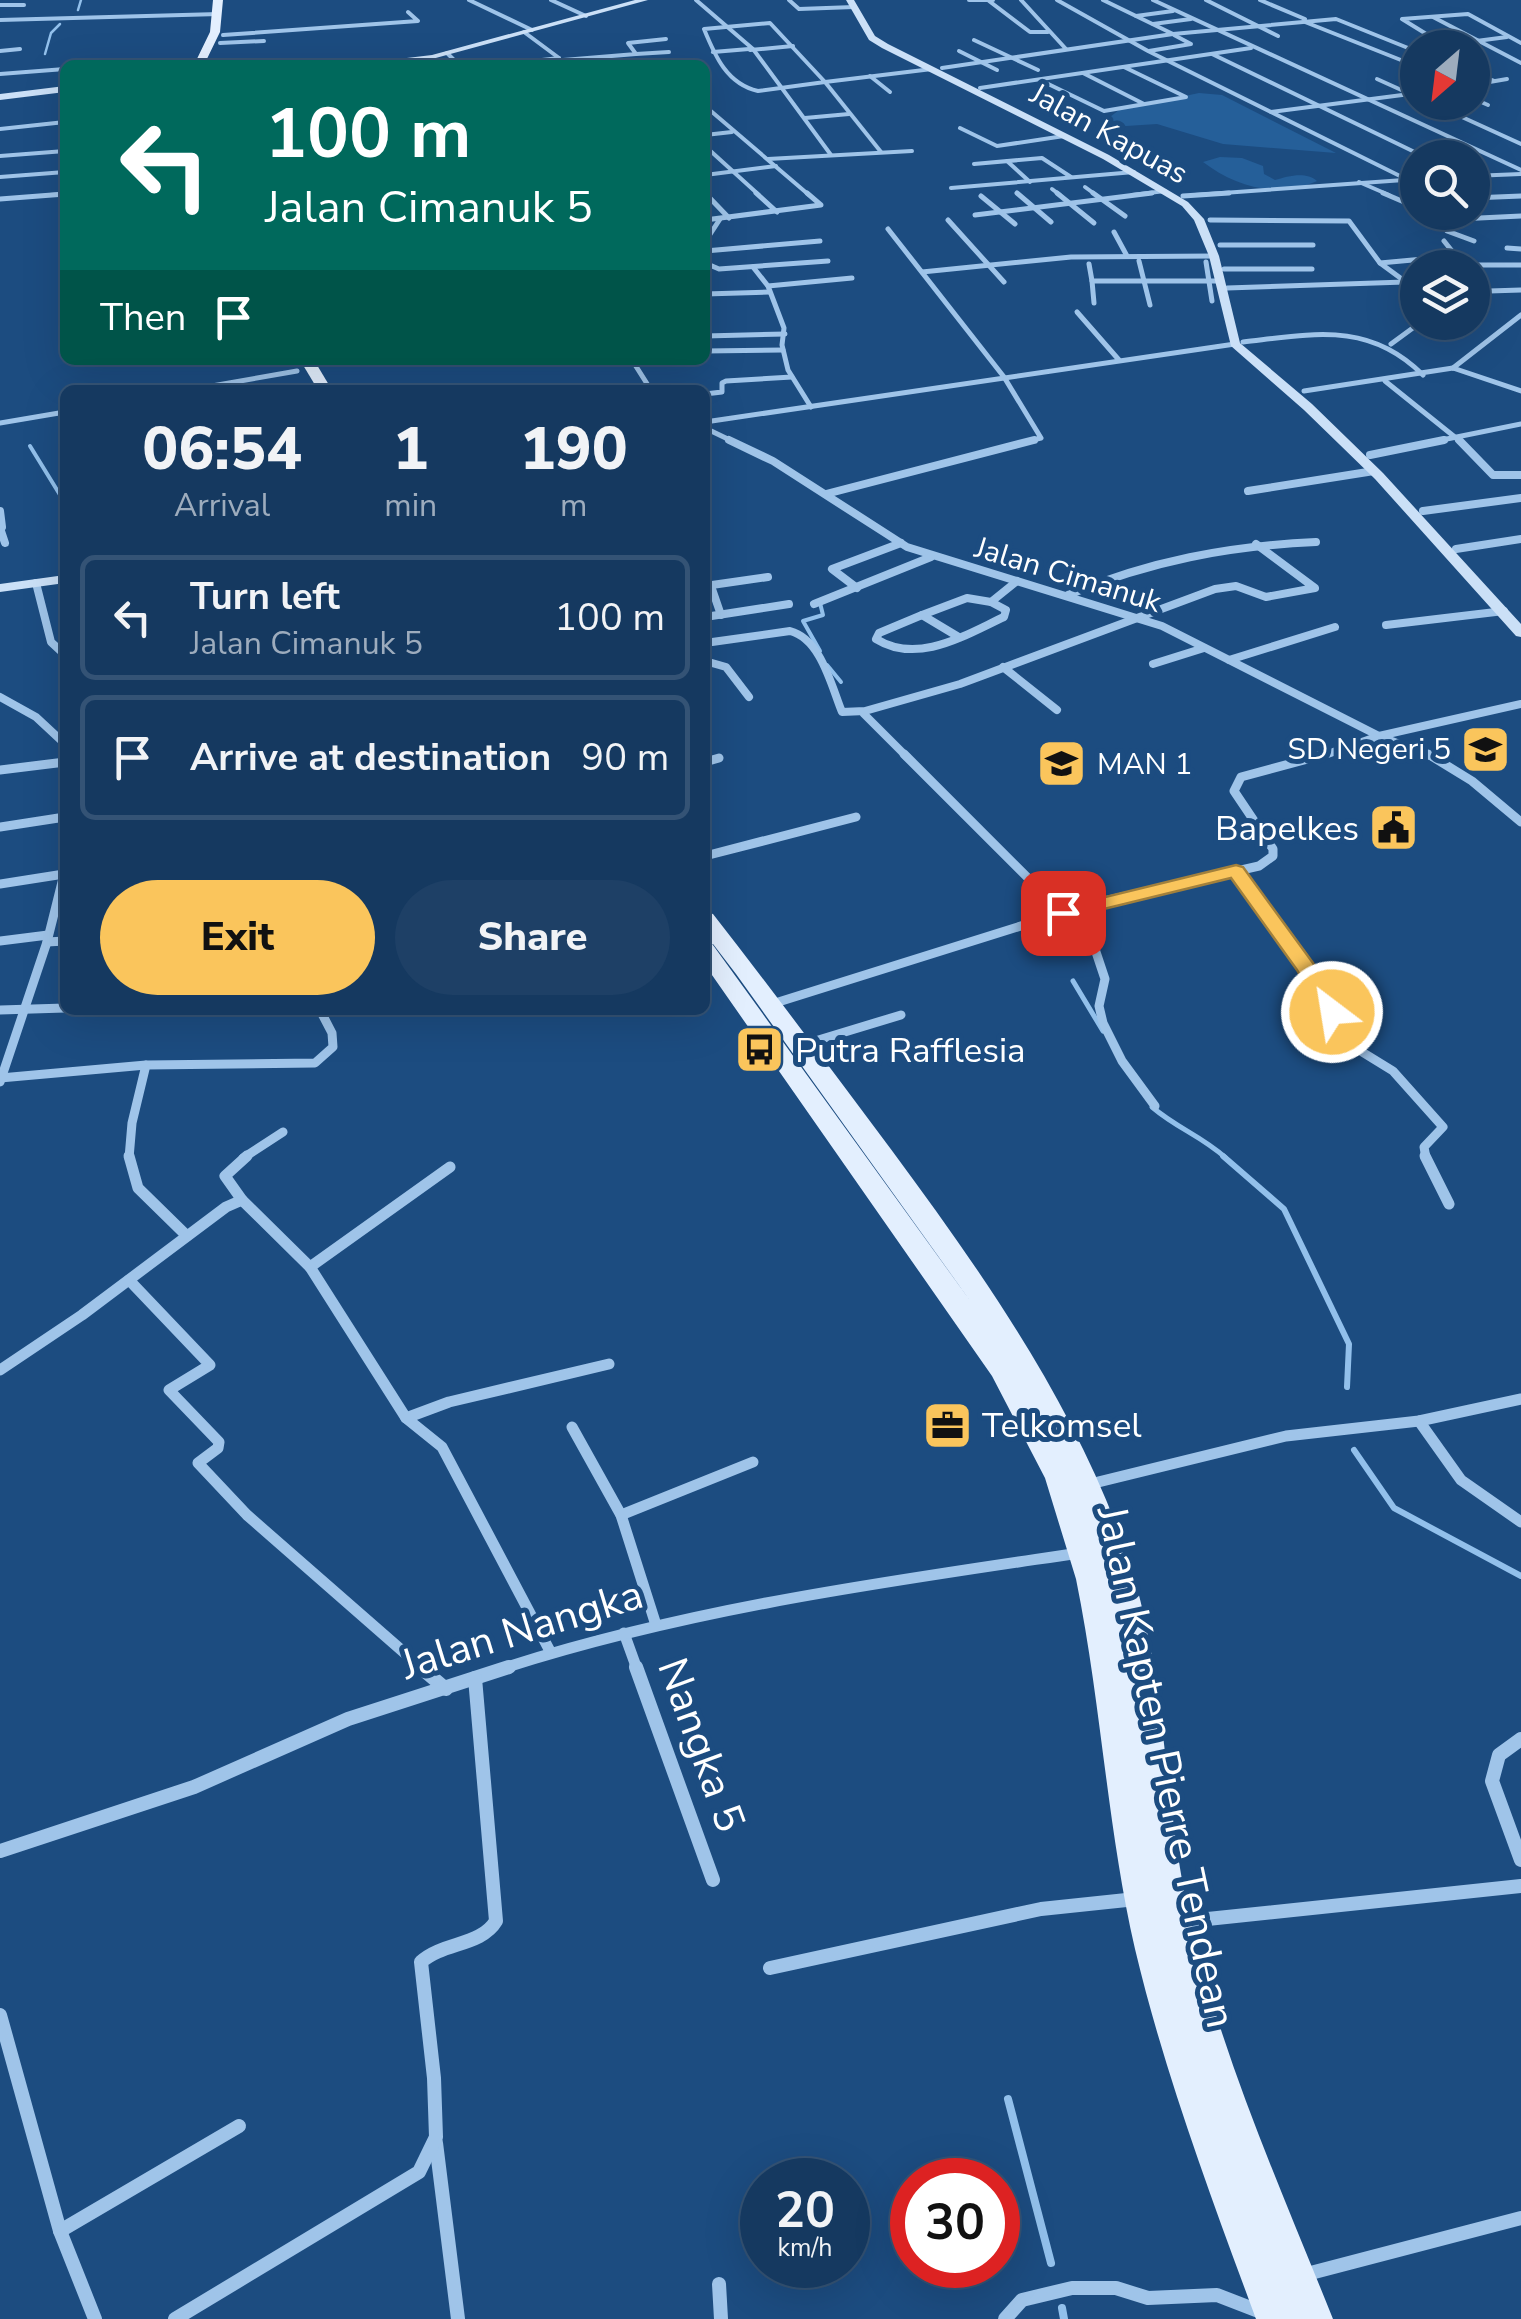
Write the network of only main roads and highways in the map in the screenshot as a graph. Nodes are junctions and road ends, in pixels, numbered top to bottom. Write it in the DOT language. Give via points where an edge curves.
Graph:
graph roads {
  1 [pos="218,0"];
  2 [pos="230,0"];
  3 [pos="205,60"];
  4 [pos="207,60"];
  5 [pos="299,365"];
  6 [pos="321,385"];
  7 [pos="710,926"];
  8 [pos="710,954"];
  9 [pos="762,1007"];
  10 [pos="868,1159"];
  11 [pos="1276,2318"];
  12 [pos="1313,2319"];
  1 -- 3 [label="main road"];
  2 -- 4 [label="main road" via="222,39"];
  5 -- 6 [label="main road"];
  7 -- 9 [label="main road"];
  8 -- 9 [label="main road"];
  9 -- 10 [label="main road, Jalan Kapten Pierre Tendean"];
  9 -- 10 [label="main road, Jalan Kapten Pierre Tendean" via="802,1045"];
  10 -- 11 [label="main road, Jalan Kapten Pierre Tendean" via="1059,1475 1103,1630 1142,1898 1178,2040"];
  10 -- 12 [label="main road, Jalan Kapten Pierre Tendean" via="956,1255 1012,1345 1064,1435 1111,1550 1173,1923 1213,2058"];
}
